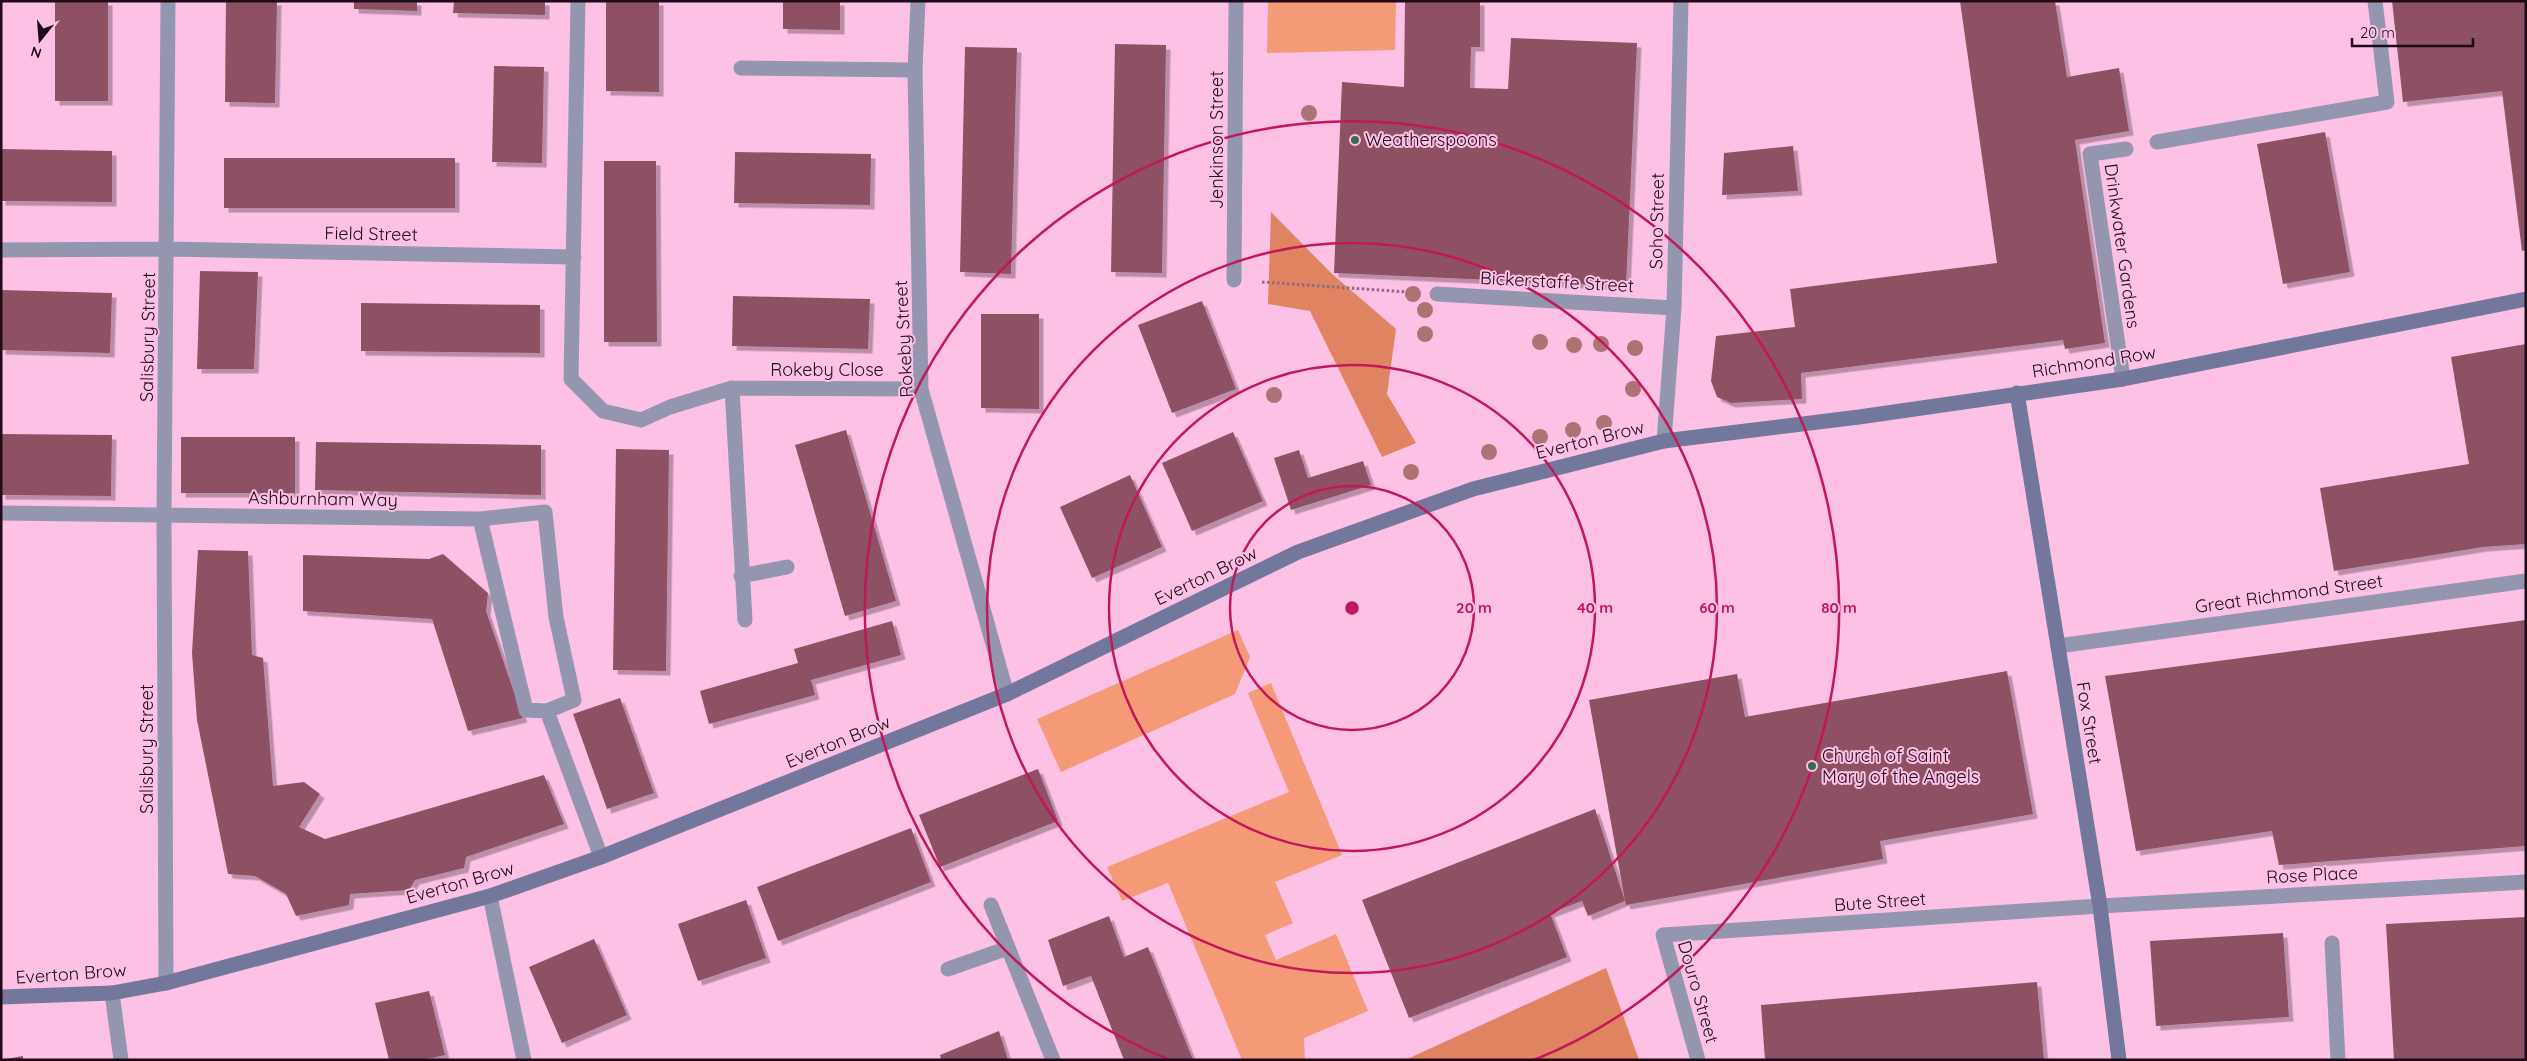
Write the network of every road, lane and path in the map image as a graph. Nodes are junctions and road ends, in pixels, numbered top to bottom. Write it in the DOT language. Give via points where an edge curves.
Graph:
graph roads {
  1 [pos="168,1"];
  2 [pos="578,1"];
  3 [pos="918,1"];
  4 [pos="1236,1"];
  5 [pos="1680,1"];
  6 [pos="2376,1"];
  7 [pos="740,68"];
  8 [pos="915,70"];
  9 [pos="2156,142"];
  10 [pos="2126,149"];
  11 [pos="168,249"];
  12 [pos="1,250"];
  13 [pos="574,257"];
  14 [pos="1234,280"];
  15 [pos="1437,294"];
  16 [pos="2526,299"];
  17 [pos="1674,308"];
  18 [pos="2123,379"];
  19 [pos="732,388"];
  20 [pos="921,389"];
  21 [pos="2017,393"];
  22 [pos="1664,441"];
  23 [pos="1,512"];
  24 [pos="164,515"];
  25 [pos="480,519"];
  26 [pos="787,567"];
  27 [pos="740,576"];
  28 [pos="2526,580"];
  29 [pos="744,620"];
  30 [pos="2058,646"];
  31 [pos="1007,694"];
  32 [pos="547,711"];
  33 [pos="601,857"];
  34 [pos="2526,882"];
  35 [pos="490,896"];
  36 [pos="991,905"];
  37 [pos="2100,906"];
  38 [pos="1663,935"];
  39 [pos="2332,943"];
  40 [pos="1008,948"];
  41 [pos="948,968"];
  42 [pos="166,983"];
  43 [pos="112,993"];
  44 [pos="1,997"];
  45 [pos="121,1060"];
  46 [pos="524,1060"];
  47 [pos="1053,1060"];
  48 [pos="1698,1060"];
  49 [pos="2118,1060"];
  50 [pos="2338,1060"];
  1 -- 11 [label="street, Salisbury Street"];
  2 -- 13 [label="street"];
  3 -- 8 [label="street, Rokeby Street"];
  4 -- 14 [label="street, Jenkinson Street"];
  5 -- 17 [label="street, Soho Street"];
  6 -- 9 [label="street" via="2387,102"];
  7 -- 8 [label="street"];
  8 -- 20 [label="street, Rokeby Street"];
  10 -- 18 [label="street, Drinkwater Gardens" via="2090,154"];
  11 -- 12 [label="street, Salisbury Street"];
  11 -- 13 [label="street, Field Street"];
  11 -- 24 [label="street, Salisbury Street"];
  13 -- 19 [label="street, Rokeby Close" via="571,379 603,411 641,420"];
  14 -- 15 [label="path"];
  15 -- 17 [label="street, Bickerstaffe Street"];
  16 -- 18 [label="street, Richmond Row"];
  17 -- 22 [label="street, Soho Street"];
  18 -- 21 [label="street, Richmond Row"];
  19 -- 20 [label="street, Rokeby Close"];
  19 -- 27 [label="street"];
  20 -- 31 [label="street, Rokeby Street"];
  21 -- 22 [label="street, Richmond Row"];
  21 -- 30 [label="street, Fox Street"];
  22 -- 31 [label="street, Everton Brow" via="1473,489 1298,552"];
  23 -- 24 [label="street"];
  24 -- 25 [label="street, Ashburnham Way"];
  24 -- 42 [label="street, Salisbury Street"];
  25 -- 32 [label="street" via="526,710"];
  25 -- 32 [label="street, Ashburnham Way" via="546,512 556,617 574,700"];
  26 -- 27 [label="street"];
  27 -- 29 [label="street"];
  28 -- 30 [label="street, Great Richmond Street"];
  30 -- 37 [label="street, Fox Street"];
  31 -- 33 [label="street, Everton Brow"];
  32 -- 33 [label="street"];
  33 -- 35 [label="street, Everton Brow"];
  34 -- 37 [label="street, Rose Place"];
  35 -- 42 [label="street, Everton Brow"];
  35 -- 46 [label="street"];
  36 -- 40 [label="street"];
  37 -- 38 [label="street, Bute Street"];
  37 -- 49 [label="street, Fox Street"];
  38 -- 48 [label="street, Douro Street"];
  39 -- 50 [label="street"];
  40 -- 41 [label="street"];
  40 -- 47 [label="street"];
  42 -- 43 [label="street, Everton Brow"];
  43 -- 44 [label="street, Everton Brow"];
  43 -- 45 [label="street"];
}
